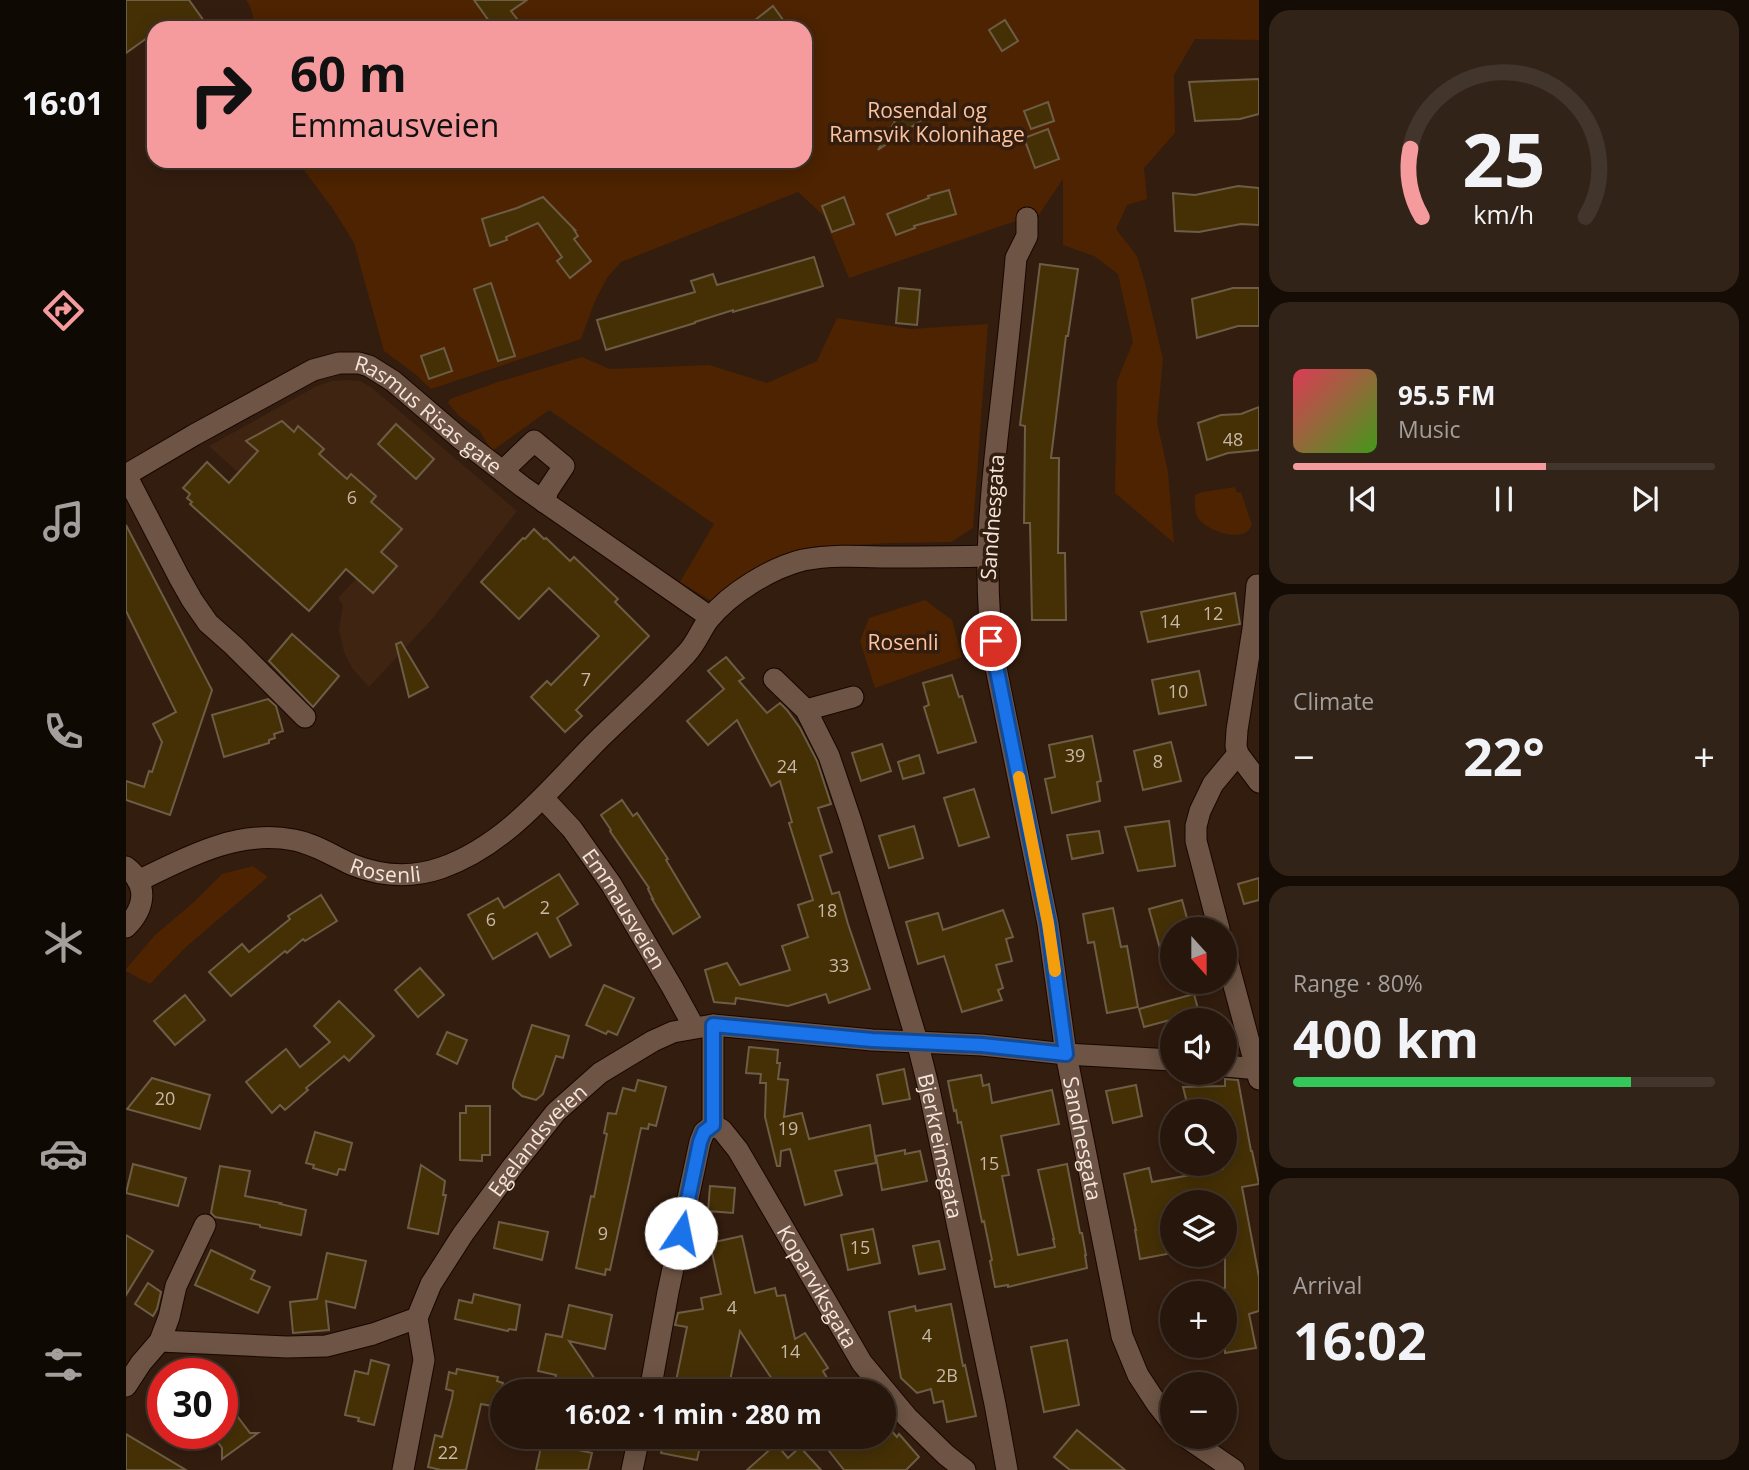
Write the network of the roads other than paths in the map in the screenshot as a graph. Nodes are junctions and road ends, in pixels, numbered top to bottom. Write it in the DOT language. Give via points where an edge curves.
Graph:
graph roads {
  1 [pos="1027,218"];
  2 [pos="505,473"];
  3 [pos="126,475"];
  4 [pos="544,502"];
  5 [pos="988,556"];
  6 [pos="1257,585"];
  7 [pos="710,617"];
  8 [pos="774,680"];
  9 [pos="853,697"];
  10 [pos="806,710"];
  11 [pos="304,717"];
  12 [pos="1238,754"];
  13 [pos="1259,782"];
  14 [pos="543,797"];
  15 [pos="132,874"];
  16 [pos="1216,917"];
  17 [pos="126,926"];
  18 [pos="1236,994"];
  19 [pos="703,1026"];
  20 [pos="917,1041"];
  21 [pos="1066,1054"];
  22 [pos="1160,1059"];
  23 [pos="1237,1069"];
  24 [pos="1258,1073"];
  25 [pos="713,1125"];
  26 [pos="205,1225"];
  27 [pos="417,1318"];
  28 [pos="160,1340"];
  29 [pos="652,1379"];
  30 [pos="126,1386"];
  31 [pos="1160,1408"];
  32 [pos="636,1449"];
  33 [pos="1203,1449"];
  34 [pos="403,1470"];
  35 [pos="632,1470"];
  36 [pos="965,1470"];
  37 [pos="1007,1470"];
  38 [pos="1234,1470"];
  1 -- 5 [label="street, Sandnesgata" via="1027,236 1016,258"];
  2 -- 3 [label="street, Rasmus Risas gate" via="393,381 369,366 348,362 301,376"];
  2 -- 4 [label="street, Rasmus Risas gate"];
  2 -- 4 [label="street" via="534,441 564,466"];
  3 -- 11 [label="street, Rasmus Risas gate" via="208,623"];
  4 -- 7 [label="street, Rasmus Risas gate"];
  5 -- 7 [label="street, Rosenli" via="833,556 802,561 748,584"];
  5 -- 21 [label="street, Sandnesgata" via="994,658 1048,923"];
  6 -- 12 [label="street" via="1237,730"];
  7 -- 14 [label="street, Rosenli" via="688,652"];
  8 -- 10 [label="street, Bjerkreimsgata"];
  9 -- 10 [label="street"];
  10 -- 20 [label="street, Bjerkreimsgata" via="834,769"];
  12 -- 13 [label="street"];
  12 -- 16 [label="street" via="1213,783 1196,826"];
  14 -- 15 [label="street, Rosenli" via="520,821 478,850 439,869 414,874 382,873 294,840 272,838 213,847"];
  14 -- 19 [label="street, Emmausveien" via="611,884 678,997"];
  15 -- 17 [label="street" via="142,892 141,904"];
  18 -- 24 [label="street"];
  19 -- 20 [label="street"];
  19 -- 25 [label="street"];
  19 -- 27 [label="street, Egelandsveien" via="673,1032 627,1056 556,1112 463,1234 431,1284"];
  20 -- 21 [label="street"];
  20 -- 37 [label="street, Bjerkreimsgata"];
  21 -- 22 [label="street"];
  21 -- 31 [label="street, Sandnesgata" via="1122,1336 1138,1375"];
  23 -- 24 [label="street"];
  25 -- 29 [label="street" via="700,1142"];
  25 -- 36 [label="street, Koparviksgata" via="737,1150 862,1363 907,1417"];
  26 -- 28 [label="street" via="176,1286"];
  27 -- 28 [label="street" via="326,1346"];
  27 -- 34 [label="street" via="425,1360"];
  28 -- 30 [label="street"];
  32 -- 35 [label="street"];
  33 -- 38 [label="street"];
}
